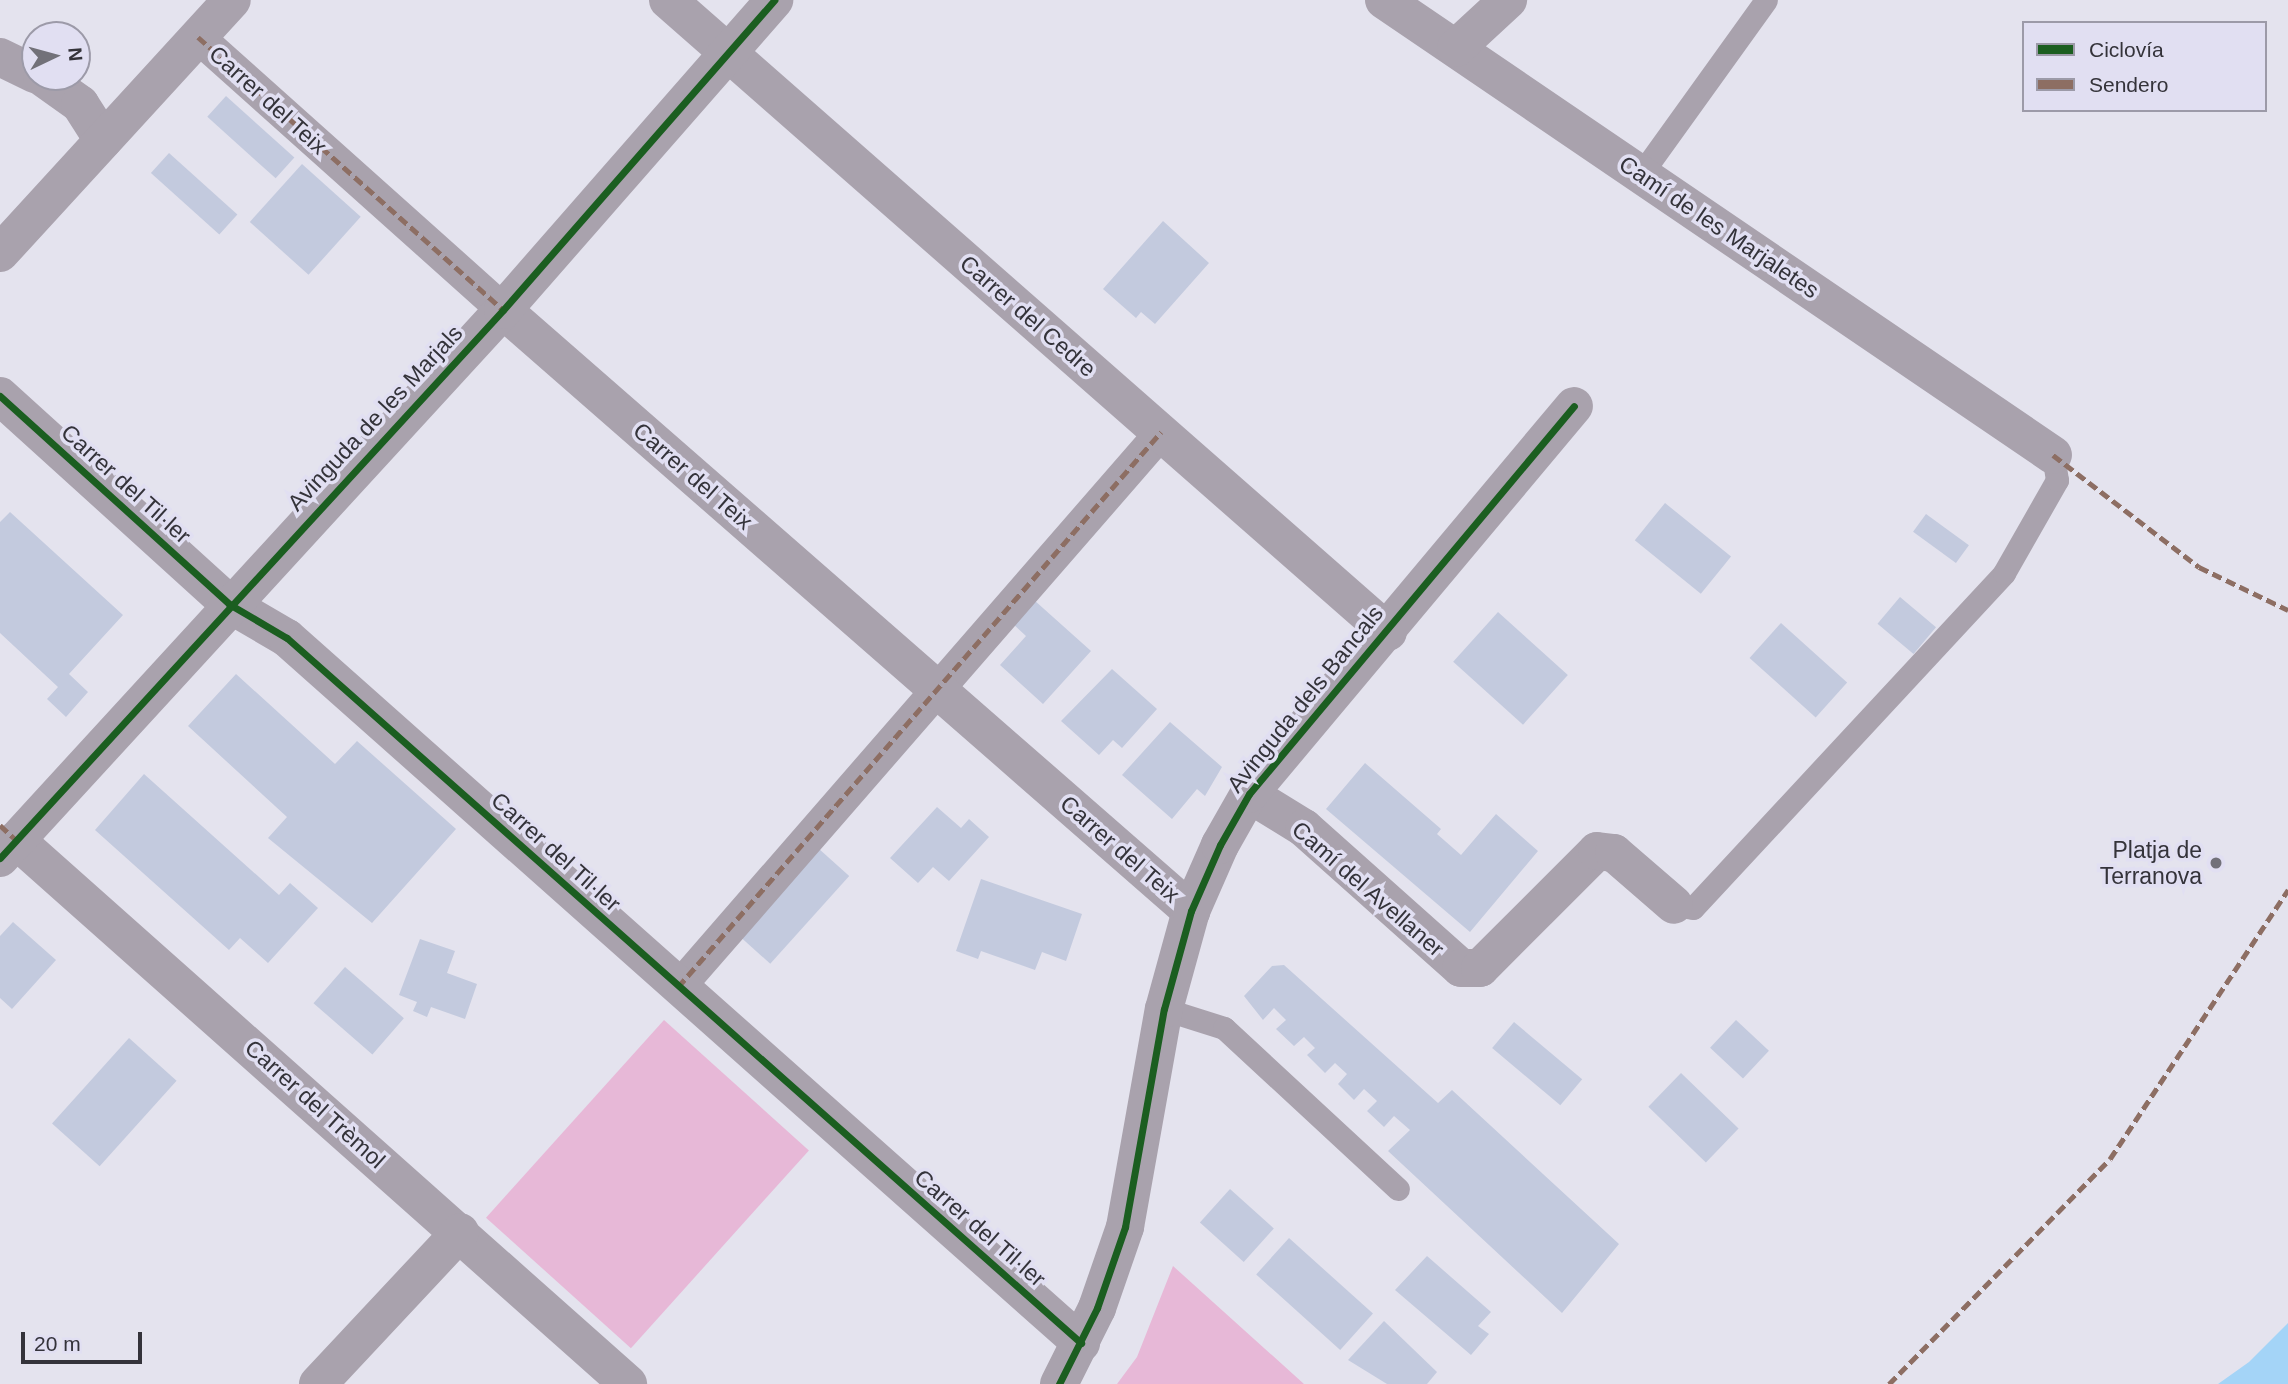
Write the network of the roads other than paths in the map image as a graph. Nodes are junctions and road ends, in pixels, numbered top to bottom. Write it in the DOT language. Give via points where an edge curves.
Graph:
graph roads {
  1 [pos="232,0"];
  2 [pos="668,0"];
  3 [pos="774,0"];
  4 [pos="1384,0"];
  5 [pos="1508,0"];
  6 [pos="1766,0"];
  7 [pos="198,37"];
  8 [pos="1456,48"];
  9 [pos="731,55"];
  10 [pos="0,57"];
  11 [pos="21,67"];
  12 [pos="62,91"];
  13 [pos="103,140"];
  14 [pos="1641,174"];
  15 [pos="0,253"];
  16 [pos="503,310"];
  17 [pos="0,396"];
  18 [pos="1574,407"];
  19 [pos="1161,432"];
  20 [pos="2053,456"];
  21 [pos="229,604"];
  22 [pos="1388,632"];
  23 [pos="937,689"];
  24 [pos="1248,794"];
  25 [pos="5,841"];
  26 [pos="1674,905"];
  27 [pos="1191,911"];
  28 [pos="678,987"];
  29 [pos="1164,1009"];
  30 [pos="1398,1189"];
  31 [pos="460,1232"];
  32 [pos="1082,1343"];
  33 [pos="318,1384"];
  34 [pos="628,1384"];
  35 [pos="1059,1384"];
  1 -- 7 [label="street"];
  2 -- 9 [label="street, Carrer del Cedre"];
  3 -- 9 [label="street, Avinguda de les Marjals"];
  4 -- 8 [label="street, Camí de les Marjaletes"];
  5 -- 8 [label="street"];
  6 -- 14 [label="lane"];
  7 -- 13 [label="street"];
  7 -- 16 [label="street, Carrer del Teix"];
  8 -- 14 [label="street, Camí de les Marjaletes"];
  9 -- 16 [label="street, Avinguda de les Marjals"];
  9 -- 19 [label="street, Carrer del Cedre"];
  10 -- 11 [label="street"];
  12 -- 13 [label="street" via="80,104"];
  13 -- 15 [label="street"];
  14 -- 20 [label="street, Camí de les Marjaletes"];
  16 -- 21 [label="street, Avinguda de les Marjals"];
  16 -- 23 [label="street, Carrer del Teix"];
  17 -- 21 [label="street, Carrer del Til·ler"];
  18 -- 22 [label="street, Avinguda dels Bancals" via="1414,593"];
  19 -- 22 [label="street, Carrer del Cedre"];
  19 -- 23 [label="street"];
  20 -- 26 [label="lane" via="2057,480 2004,573 1693,908"];
  21 -- 25 [label="street, Avinguda de les Marjals"];
  21 -- 28 [label="street, Carrer del Til·ler" via="287,638"];
  22 -- 24 [label="street, Avinguda dels Bancals"];
  23 -- 27 [label="street, Carrer del Teix"];
  23 -- 28 [label="street"];
  24 -- 26 [label="street, Camí del Avellaner" via="1304,828 1461,968 1471,971 1488,961 1597,851 1614,852"];
  24 -- 27 [label="street, Avinguda dels Bancals"];
  25 -- 31 [label="street, Carrer del Trèmol"];
  27 -- 29 [label="street, Avinguda dels Bancals"];
  28 -- 32 [label="street, Carrer del Til·ler"];
  29 -- 30 [label="lane" via="1224,1028"];
  29 -- 32 [label="street, Avinguda dels Bancals" via="1125,1227"];
  31 -- 33 [label="street"];
  31 -- 34 [label="street, Carrer del Trèmol"];
  32 -- 35 [label="street, Avinguda dels Bancals"];
}
